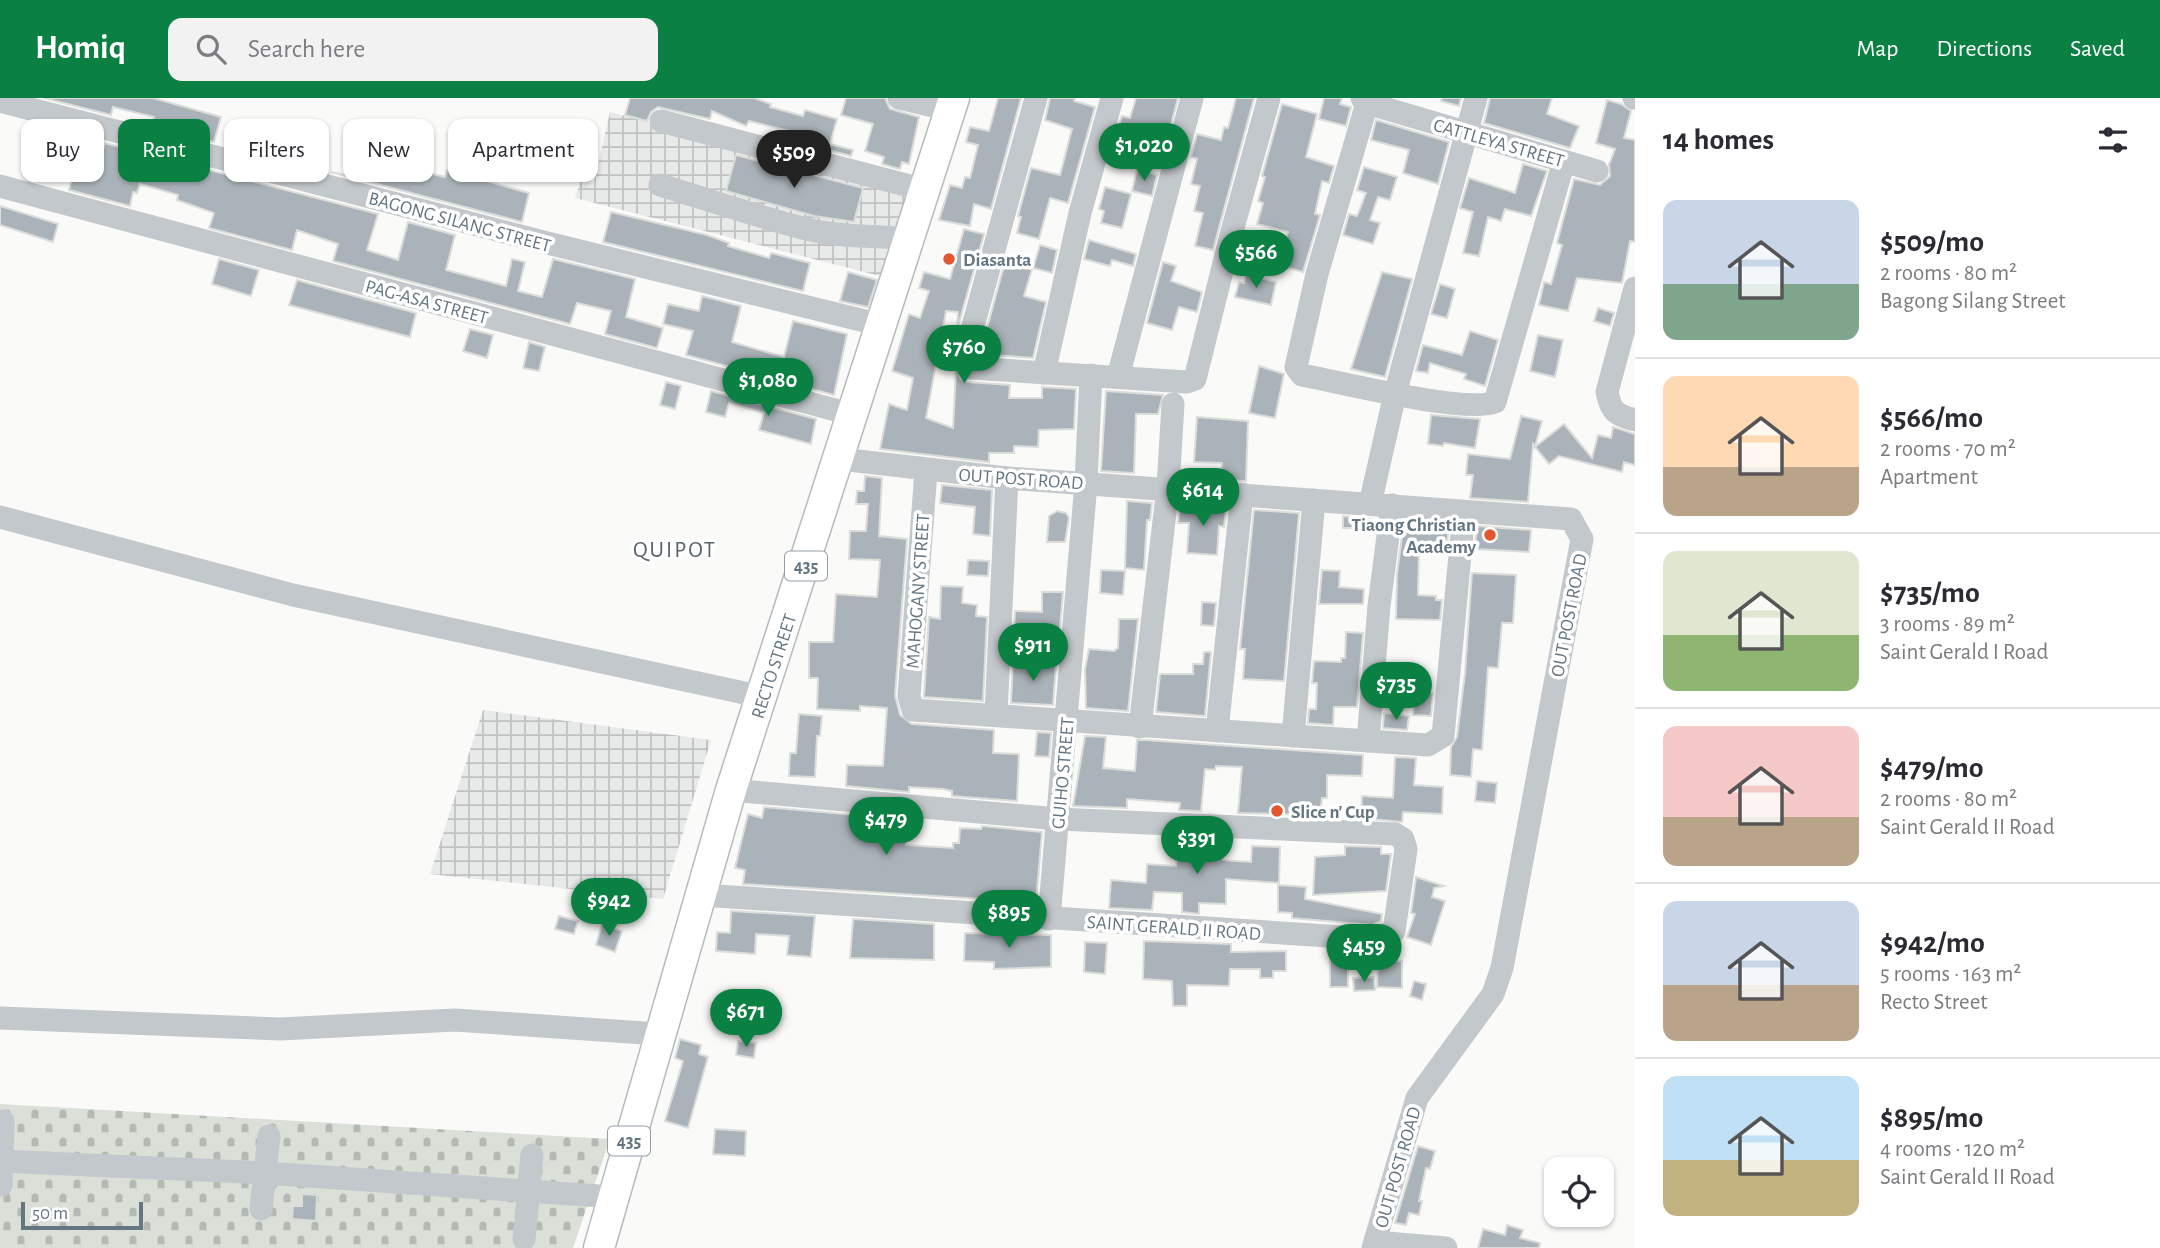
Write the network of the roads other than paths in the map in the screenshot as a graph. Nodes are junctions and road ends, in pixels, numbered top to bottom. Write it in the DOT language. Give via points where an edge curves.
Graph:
graph roads {
  1 [pos="899,98"];
  2 [pos="1036,98"];
  3 [pos="1112,98"];
  4 [pos="1192,98"];
  5 [pos="1269,98"];
  6 [pos="1476,98"];
  7 [pos="1364,100"];
  8 [pos="0,101"];
  9 [pos="952,104"];
  10 [pos="661,121"];
  11 [pos="1466,133"];
  12 [pos="1564,162"];
  13 [pos="1598,171"];
  14 [pos="0,186"];
  15 [pos="660,186"];
  16 [pos="925,190"];
  17 [pos="908,239"];
  18 [pos="1635,288"];
  19 [pos="881,325"];
  20 [pos="1044,373"];
  21 [pos="1091,375"];
  22 [pos="1118,377"];
  23 [pos="1395,394"];
  24 [pos="1173,404"];
  25 [pos="854,415"];
  26 [pos="1635,420"];
  27 [pos="840,459"];
  28 [pos="926,471"];
  29 [pos="1007,478"];
  30 [pos="1086,483"];
  31 [pos="1168,487"];
  32 [pos="1242,494"];
  33 [pos="1314,500"];
  34 [pos="1381,505"];
  35 [pos="1464,512"];
  36 [pos="0,517"];
  37 [pos="763,697"];
  38 [pos="996,715"];
  39 [pos="1067,720"];
  40 [pos="1140,727"];
  41 [pos="1217,731"];
  42 [pos="1293,736"];
  43 [pos="1368,741"];
  44 [pos="731,790"];
  45 [pos="1058,819"];
  46 [pos="701,895"];
  47 [pos="1049,919"];
  48 [pos="0,1018"];
  49 [pos="659,1034"];
  50 [pos="2,1121"];
  51 [pos="269,1136"];
  52 [pos="532,1156"];
  53 [pos="1,1161"];
  54 [pos="265,1173"];
  55 [pos="1,1185"];
  56 [pos="528,1194"];
  57 [pos="614,1198"];
  58 [pos="261,1209"];
  59 [pos="524,1239"];
  60 [pos="1374,1245"];
  61 [pos="599,1248"];
  62 [pos="1446,1248"];
  1 -- 9 [label="street"];
  2 -- 20 [label="street" via="965,355 970,368"];
  3 -- 20 [label="street"];
  4 -- 22 [label="street"];
  5 -- 22 [label="street" via="1195,379"];
  6 -- 11 [label="street"];
  7 -- 11 [label="street, CATTLEYA STREET"];
  7 -- 23 [label="street" via="1296,367 1302,375"];
  8 -- 19 [label="street, BAGONG SILANG STREET" via="543,243"];
  9 -- 16 [label="main road, RECTO STREET / 435"];
  10 -- 16 [label="street"];
  11 -- 12 [label="street, CATTLEYA STREET"];
  11 -- 23 [label="street"];
  12 -- 13 [label="street, CATTLEYA STREET"];
  12 -- 23 [label="street" via="1495,402 1478,406"];
  14 -- 25 [label="street, PAG-ASA STREET"];
  15 -- 17 [label="street" via="812,230 858,238"];
  16 -- 17 [label="main road, RECTO STREET / 435"];
  17 -- 19 [label="main road, RECTO STREET / 435"];
  18 -- 26 [label="street" via="1606,392 1616,415"];
  19 -- 25 [label="main road, RECTO STREET / 435"];
  20 -- 21 [label="street"];
  21 -- 22 [label="street"];
  21 -- 30 [label="street, GUIHO STREET"];
  23 -- 34 [label="street"];
  24 -- 31 [label="street"];
  25 -- 27 [label="main road, RECTO STREET / 435"];
  27 -- 28 [label="street, OUT POST ROAD"];
  27 -- 37 [label="main road, RECTO STREET / 435"];
  28 -- 29 [label="street, OUT POST ROAD"];
  28 -- 38 [label="street, MAHOGANY STREET" via="909,696 913,710"];
  29 -- 30 [label="street, OUT POST ROAD"];
  29 -- 38 [label="street"];
  30 -- 31 [label="street, OUT POST ROAD"];
  30 -- 39 [label="street, GUIHO STREET"];
  31 -- 32 [label="street, OUT POST ROAD"];
  31 -- 40 [label="street"];
  32 -- 33 [label="street, OUT POST ROAD"];
  32 -- 41 [label="street"];
  33 -- 34 [label="street, OUT POST ROAD"];
  33 -- 42 [label="street"];
  34 -- 35 [label="street, OUT POST ROAD"];
  34 -- 43 [label="street" via="1379,606"];
  35 -- 43 [label="street" via="1443,736 1428,745"];
  35 -- 60 [label="street, OUT POST ROAD" via="1571,519 1582,539 1502,968 1493,994 1417,1098"];
  36 -- 37 [label="street" via="293,595"];
  37 -- 44 [label="main road, RECTO STREET / 435"];
  38 -- 39 [label="street"];
  39 -- 40 [label="street"];
  39 -- 45 [label="street, GUIHO STREET"];
  40 -- 41 [label="street"];
  41 -- 42 [label="street"];
  42 -- 43 [label="street"];
  44 -- 45 [label="street"];
  44 -- 46 [label="main road, RECTO STREET / 435"];
  45 -- 47 [label="street, GUIHO STREET"];
  45 -- 47 [label="street, SAINT GERALD II ROAD" via="1395,834 1406,849 1394,931 1374,939"];
  46 -- 47 [label="street, SAINT GERALD II ROAD"];
  46 -- 49 [label="main road, RECTO STREET / 435"];
  48 -- 49 [label="street" via="280,1029 455,1020"];
  49 -- 57 [label="main road, 435"];
  50 -- 53 [label="street"];
  51 -- 54 [label="street"];
  52 -- 56 [label="street"];
  53 -- 54 [label="street"];
  53 -- 55 [label="street"];
  54 -- 56 [label="street"];
  54 -- 58 [label="street"];
  56 -- 57 [label="street"];
  56 -- 59 [label="street"];
  57 -- 61 [label="main road, 435"];
  60 -- 62 [label="street"];
}
